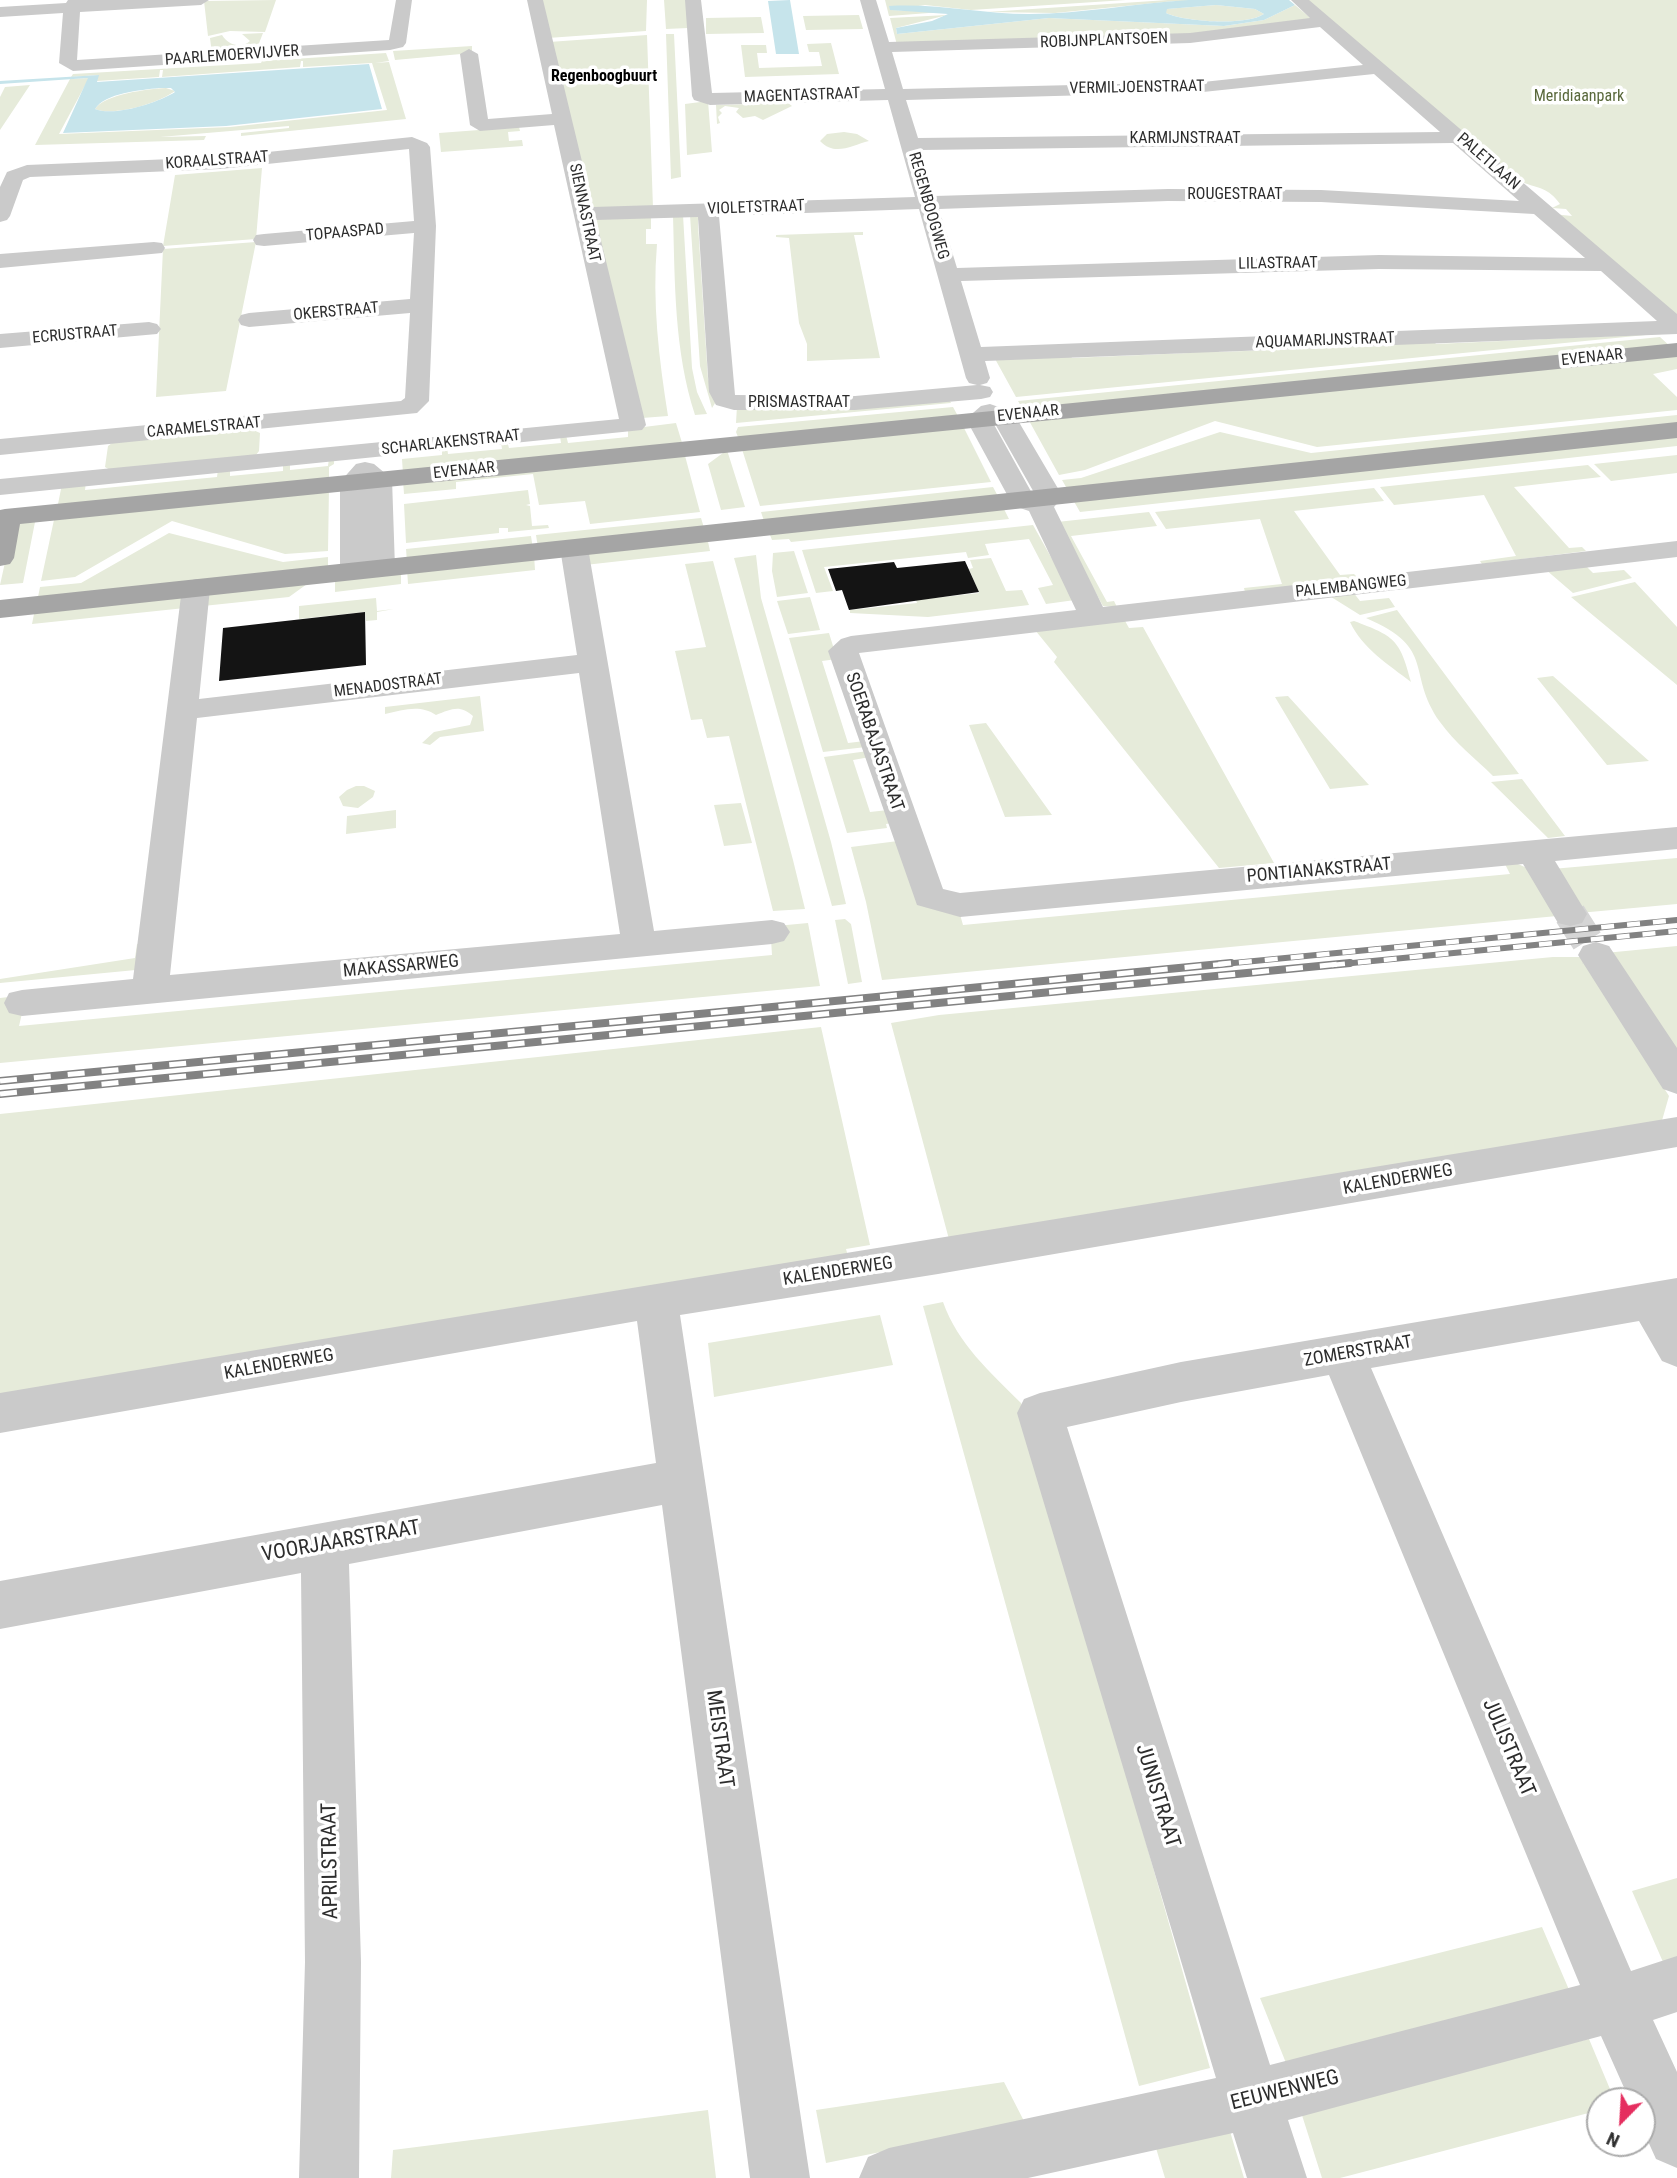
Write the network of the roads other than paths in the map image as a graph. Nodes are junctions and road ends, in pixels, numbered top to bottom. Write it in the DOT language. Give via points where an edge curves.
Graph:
graph roads {
  1 [pos="201,0"];
  2 [pos="404,0"];
  3 [pos="535,0"];
  4 [pos="694,0"];
  5 [pos="868,0"];
  6 [pos="1299,0"];
  7 [pos="74,4"];
  8 [pos="0,12"];
  9 [pos="1325,21"];
  10 [pos="882,47"];
  11 [pos="469,54"];
  12 [pos="1378,68"];
  13 [pos="895,93"];
  14 [pos="563,119"];
  15 [pos="1459,137"];
  16 [pos="910,144"];
  17 [pos="927,202"];
  18 [pos="1542,208"];
  19 [pos="708,210"];
  20 [pos="585,214"];
  21 [pos="0,216"];
  22 [pos="425,226"];
  23 [pos="264,240"];
  24 [pos="154,248"];
  25 [pos="0,261"];
  26 [pos="1609,265"];
  27 [pos="947,275"];
  28 [pos="423,305"];
  29 [pos="249,320"];
  30 [pos="1677,326"];
  31 [pos="149,329"];
  32 [pos="0,341"];
  33 [pos="1677,350"];
  34 [pos="972,354"];
  35 [pos="988,410"];
  36 [pos="271,421"];
  37 [pos="633,425"];
  38 [pos="1677,430"];
  39 [pos="99,438"];
  40 [pos="0,447"];
  41 [pos="269,460"];
  42 [pos="365,471"];
  43 [pos="92,478"];
  44 [pos="0,487"];
  45 [pos="1038,501"];
  46 [pos="2,517"];
  47 [pos="574,548"];
  48 [pos="1677,549"];
  49 [pos="0,558"];
  50 [pos="368,570"];
  51 [pos="196,588"];
  52 [pos="0,608"];
  53 [pos="1093,615"];
  54 [pos="1025,624"];
  55 [pos="593,662"];
  56 [pos="183,710"];
  57 [pos="1677,838"];
  58 [pos="1533,852"];
  59 [pos="960,905"];
  60 [pos="1570,914"];
  61 [pos="772,932"];
  62 [pos="639,945"];
  63 [pos="1596,955"];
  64 [pos="162,990"];
  65 [pos="22,1003"];
  66 [pos="1677,1079"];
  67 [pos="1677,1132"];
  68 [pos="1664,1299"];
  69 [pos="656,1300"];
  70 [pos="1677,1348"];
  71 [pos="1343,1355"];
  72 [pos="0,1413"];
  73 [pos="1040,1413"];
  74 [pos="683,1480"];
  75 [pos="325,1545"];
  76 [pos="0,1605"];
  77 [pos="1677,1984"];
  78 [pos="1616,2004"];
  79 [pos="1251,2100"];
  80 [pos="1677,2138"];
  81 [pos="329,2178"];
  82 [pos="780,2178"];
  83 [pos="889,2178"];
  84 [pos="1277,2178"];
  1 -- 7 [label="street"];
  2 -- 7 [label="street, PAARLEMOERVIJVER" via="397,43 85,66 68,62"];
  3 -- 14 [label="street, SIENNASTRAAT"];
  4 -- 13 [label="street, MAGENTASTRAAT" via="701,96"];
  5 -- 10 [label="street, REGENBOOGWEG"];
  6 -- 9 [label="street, PALETLAAN"];
  7 -- 8 [label="street"];
  9 -- 10 [label="street, ROBIJNPLANTSOEN" via="1190,38"];
  9 -- 12 [label="street, PALETLAAN"];
  10 -- 13 [label="street, REGENBOOGWEG"];
  11 -- 14 [label="street" via="480,125"];
  12 -- 13 [label="street, VERMILJOENSTRAAT" via="1203,87"];
  12 -- 15 [label="street, PALETLAAN"];
  13 -- 16 [label="street, REGENBOOGWEG"];
  14 -- 20 [label="street, SIENNASTRAAT"];
  15 -- 16 [label="street, KARMIJNSTRAAT"];
  15 -- 18 [label="street, PALETLAAN"];
  16 -- 17 [label="street, REGENBOOGWEG"];
  17 -- 18 [label="street, ROUGESTRAAT" via="1253,195"];
  17 -- 19 [label="street, VIOLETSTRAAT"];
  17 -- 27 [label="street, REGENBOOGWEG"];
  18 -- 26 [label="street, PALETLAAN"];
  19 -- 20 [label="street, VIOLETSTRAAT"];
  19 -- 35 [label="street, PRISMASTRAAT" via="725,400"];
  20 -- 37 [label="street, SIENNASTRAAT"];
  21 -- 22 [label="street, KORAALSTRAAT" via="14,176 27,171 220,163 412,143 420,147"];
  22 -- 23 [label="street, TOPAASPAD"];
  22 -- 28 [label="street"];
  24 -- 25 [label="street"];
  26 -- 27 [label="street, LILASTRAAT" via="1366,262"];
  26 -- 30 [label="street, PALETLAAN"];
  27 -- 34 [label="street, REGENBOOGWEG"];
  28 -- 29 [label="street, OKERSTRAAT"];
  28 -- 36 [label="street, CARAMELSTRAAT" via="418,401 408,408"];
  30 -- 34 [label="street, AQUAMARIJNSTRAAT"];
  31 -- 32 [label="street, ECRUSTRAAT"];
  33 -- 35 [label="main road, EVENAAR"];
  34 -- 35 [label="street, REGENBOOGWEG"];
  35 -- 42 [label="main road, EVENAAR"];
  35 -- 45 [label="street, REGENBOOGWEG"];
  36 -- 39 [label="street, CARAMELSTRAAT"];
  36 -- 41 [label="street"];
  37 -- 42 [label="street, SCHARLAKENSTRAAT"];
  38 -- 45 [label="main road"];
  39 -- 40 [label="street, CARAMELSTRAAT"];
  39 -- 43 [label="street"];
  41 -- 42 [label="street, SCHARLAKENSTRAAT"];
  41 -- 43 [label="street, SCHARLAKENSTRAAT"];
  42 -- 46 [label="main road, EVENAAR"];
  42 -- 50 [label="street"];
  43 -- 44 [label="street, SCHARLAKENSTRAAT"];
  45 -- 47 [label="main road"];
  45 -- 53 [label="street, REGENBOOGWEG"];
  46 -- 49 [label="main road, EVENAAR" via="7,530"];
  47 -- 50 [label="main road"];
  47 -- 55 [label="street"];
  48 -- 53 [label="street, PALEMBANGWEG"];
  50 -- 51 [label="main road"];
  51 -- 52 [label="main road"];
  51 -- 56 [label="street"];
  53 -- 54 [label="street, PALEMBANGWEG"];
  54 -- 59 [label="street, SOERABAJASTRAAT" via="851,645 843,651 929,897"];
  55 -- 56 [label="street, MENADOSTRAAT"];
  55 -- 62 [label="street"];
  56 -- 64 [label="street" via="151,979"];
  57 -- 58 [label="street, PONTIANAKSTRAAT"];
  58 -- 59 [label="street, PONTIANAKSTRAAT"];
  58 -- 60 [label="street"];
  61 -- 62 [label="street, MAKASSARWEG"];
  62 -- 64 [label="street, MAKASSARWEG"];
  63 -- 66 [label="street"];
  64 -- 65 [label="street, MAKASSARWEG"];
  67 -- 69 [label="street, KALENDERWEG"];
  68 -- 70 [label="street"];
  68 -- 71 [label="street, ZOMERSTRAAT"];
  69 -- 72 [label="street, KALENDERWEG"];
  69 -- 74 [label="street, MEISTRAAT"];
  71 -- 73 [label="street, ZOMERSTRAAT" via="1181,1382"];
  71 -- 78 [label="street, JULISTRAAT"];
  73 -- 79 [label="street, JUNISTRAAT"];
  74 -- 75 [label="street, VOORJAARSTRAAT"];
  74 -- 82 [label="street, MEISTRAAT"];
  75 -- 76 [label="street, VOORJAARSTRAAT"];
  75 -- 81 [label="street, APRILSTRAAT" via="333,1962"];
  77 -- 78 [label="street, EEUWENWEG"];
  78 -- 79 [label="street, EEUWENWEG"];
  78 -- 80 [label="street, JULISTRAAT"];
  79 -- 83 [label="street, EEUWENWEG"];
  79 -- 84 [label="street, JUNISTRAAT"];
}
